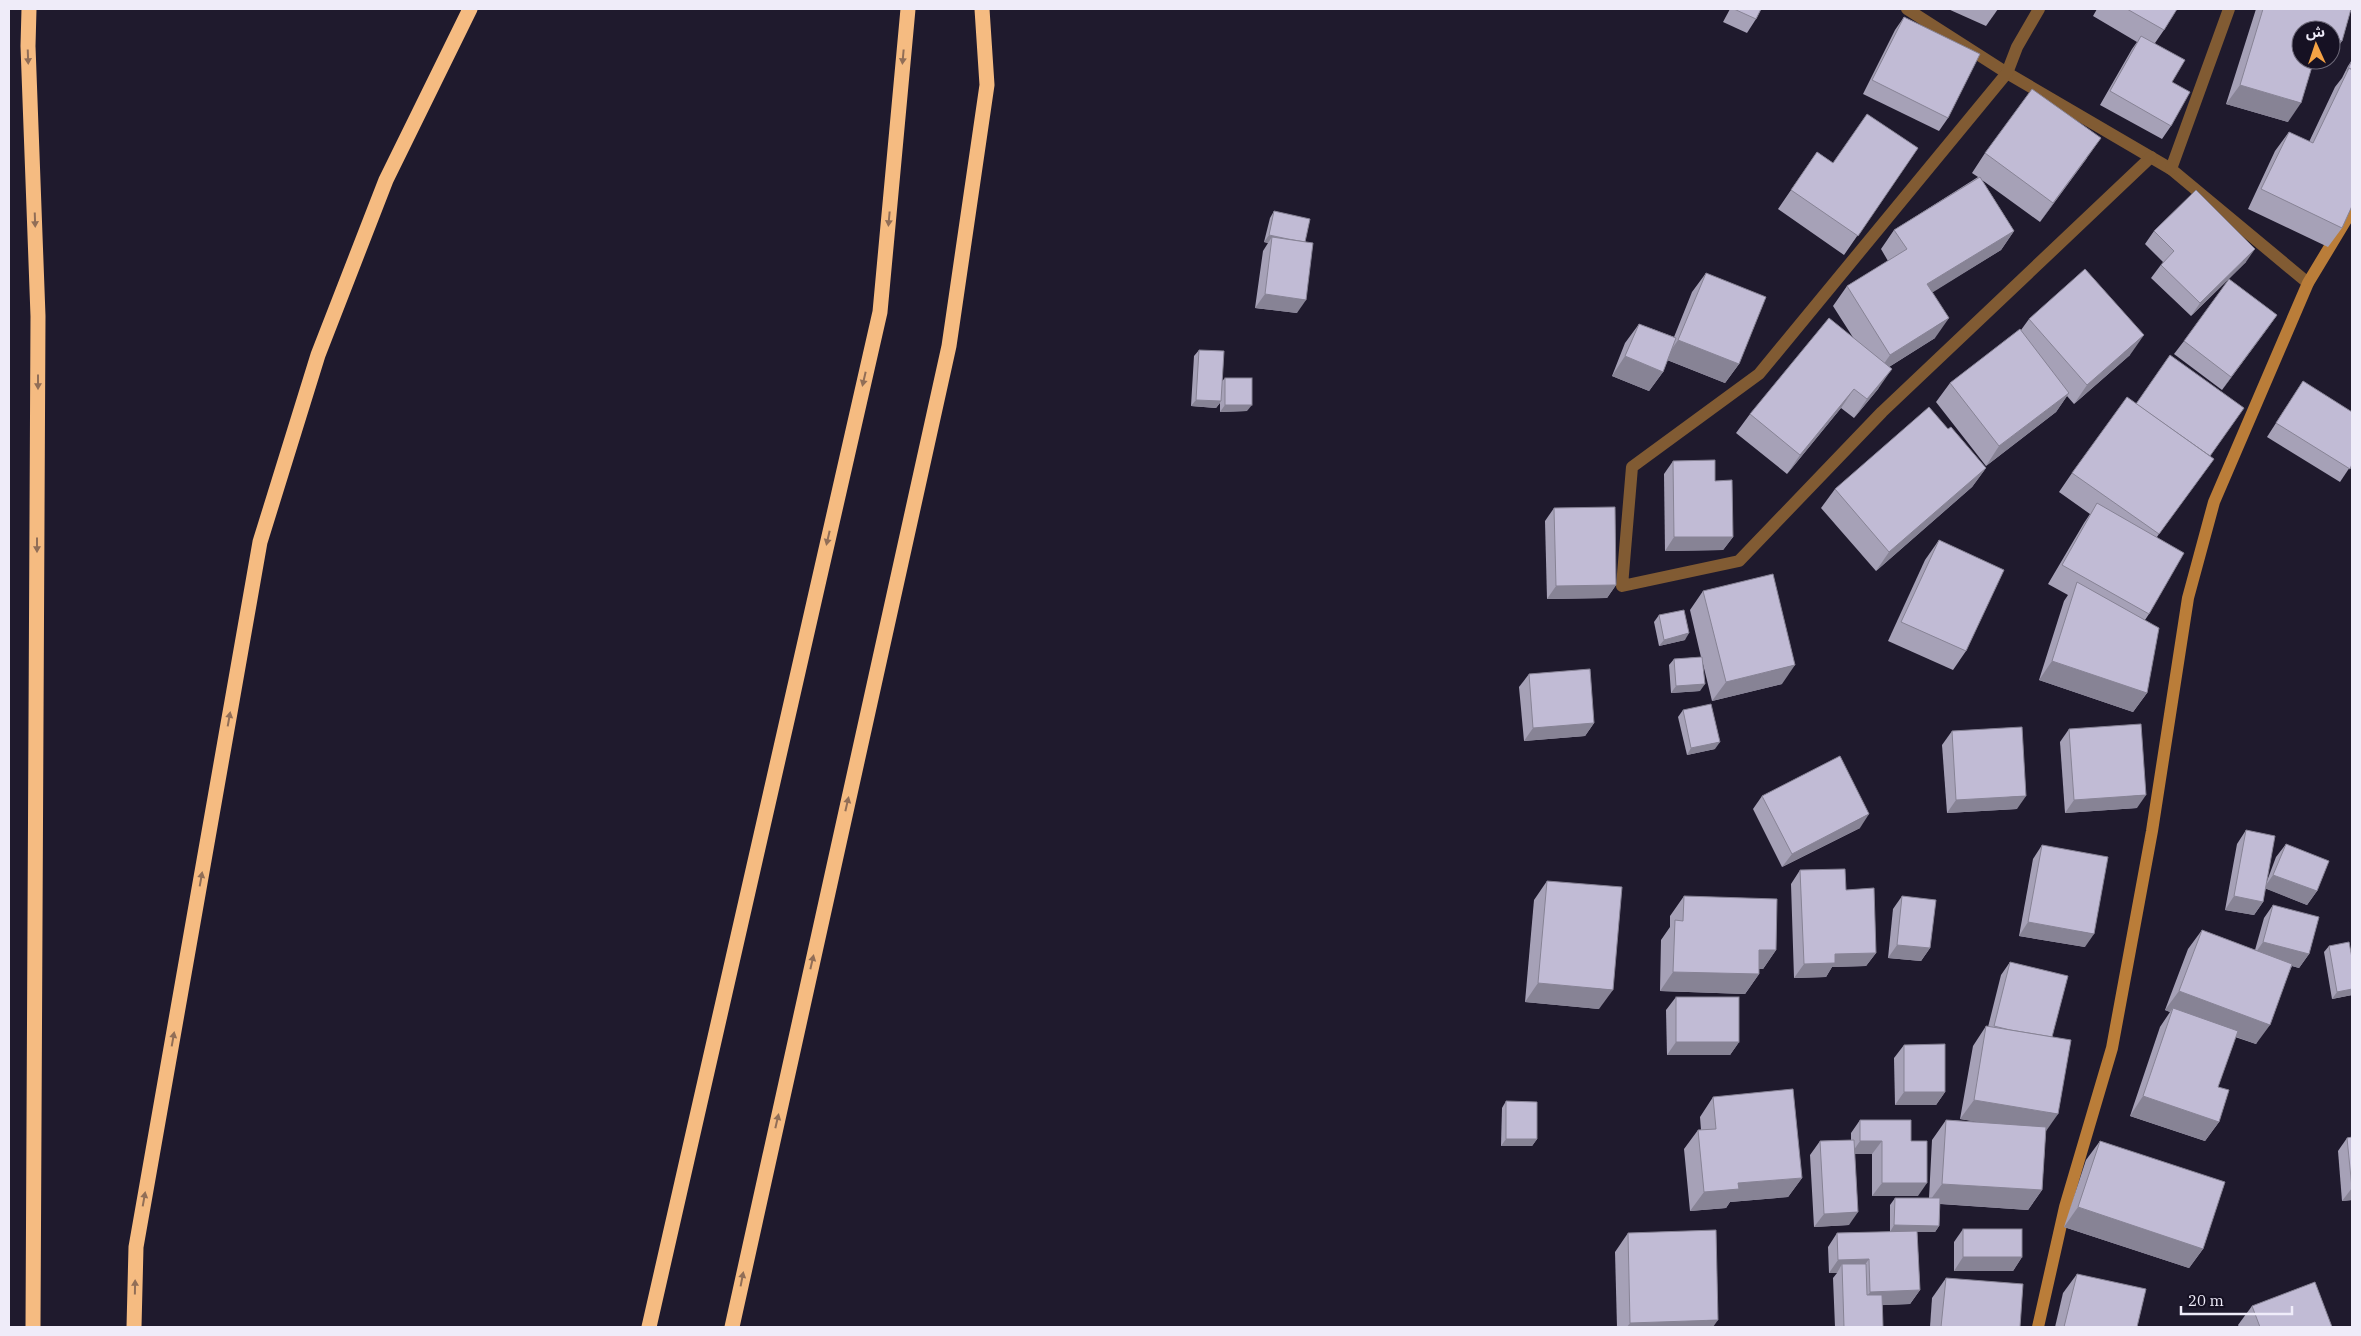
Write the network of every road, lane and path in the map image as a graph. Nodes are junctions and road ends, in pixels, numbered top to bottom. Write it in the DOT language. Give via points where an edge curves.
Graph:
graph roads {
  1 [pos="29,9"];
  2 [pos="470,9"];
  3 [pos="908,9"];
  4 [pos="982,9"];
  5 [pos="1907,9"];
  6 [pos="2039,9"];
  7 [pos="2229,9"];
  8 [pos="2007,72"];
  9 [pos="2152,157"];
  10 [pos="2172,169"];
  11 [pos="2352,210"];
  12 [pos="2308,283"];
  13 [pos="34,1327"];
  14 [pos="134,1327"];
  15 [pos="649,1327"];
  16 [pos="732,1327"];
  17 [pos="2038,1327"];
  1 -- 13 [label="highway, one-way" via="38,316"];
  14 -- 2 [label="highway, one-way" via="136,1247 260,542 318,355 382,189"];
  3 -- 15 [label="highway, one-way" via="880,312"];
  16 -- 4 [label="highway, one-way" via="949,346 988,85"];
  5 -- 8 [label="street"];
  6 -- 8 [label="street"];
  7 -- 10 [label="street"];
  8 -- 9 [label="street"];
  8 -- 9 [label="street" via="1759,374 1632,468 1622,586 1739,561 1882,412"];
  9 -- 10 [label="street"];
  10 -- 12 [label="street"];
  11 -- 12 [label="street"];
  12 -- 17 [label="street" via="2214,502 2188,598 2152,832 2112,1048 2065,1207"];
}
